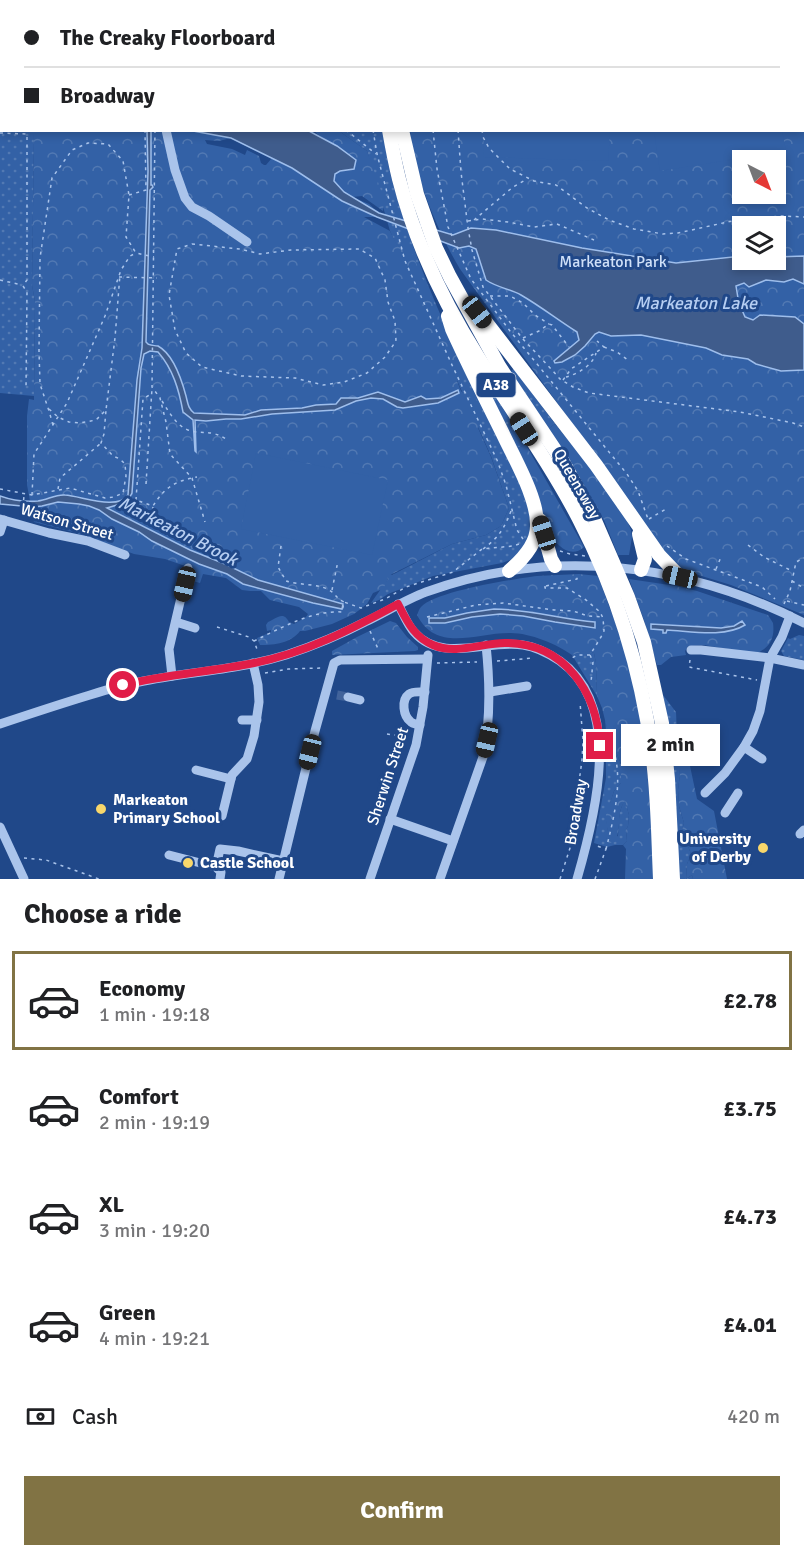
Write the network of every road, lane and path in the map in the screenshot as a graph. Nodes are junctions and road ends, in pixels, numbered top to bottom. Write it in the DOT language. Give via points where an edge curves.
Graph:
graph roads {
  1 [pos="145,132"];
  2 [pos="155,132"];
  3 [pos="166,132"];
  4 [pos="349,132"];
  5 [pos="373,132"];
  6 [pos="389,132"];
  7 [pos="402,132"];
  8 [pos="433,132"];
  9 [pos="458,132"];
  10 [pos="482,132"];
  11 [pos="0,133"];
  12 [pos="377,154"];
  13 [pos="527,178"];
  14 [pos="129,195"];
  15 [pos="804,217"];
  16 [pos="473,220"];
  17 [pos="467,222"];
  18 [pos="594,240"];
  19 [pos="247,242"];
  20 [pos="177,249"];
  21 [pos="136,253"];
  22 [pos="154,257"];
  23 [pos="119,277"];
  24 [pos="154,278"];
  25 [pos="0,280"];
  26 [pos="443,280"];
  27 [pos="23,285"];
  28 [pos="490,296"];
  29 [pos="549,324"];
  30 [pos="522,338"];
  31 [pos="597,341"];
  32 [pos="569,347"];
  33 [pos="604,347"];
  34 [pos="597,352"];
  35 [pos="628,360"];
  36 [pos="566,377"];
  37 [pos="561,380"];
  38 [pos="152,387"];
  39 [pos="26,389"];
  40 [pos="151,394"];
  41 [pos="160,398"];
  42 [pos="48,409"];
  43 [pos="106,410"];
  44 [pos="58,417"];
  45 [pos="53,425"];
  46 [pos="804,427"];
  47 [pos="226,439"];
  48 [pos="101,443"];
  49 [pos="197,477"];
  50 [pos="192,478"];
  51 [pos="146,484"];
  52 [pos="0,489"];
  53 [pos="58,490"];
  54 [pos="24,494"];
  55 [pos="32,495"];
  56 [pos="136,500"];
  57 [pos="153,506"];
  58 [pos="536,509"];
  59 [pos="666,509"];
  60 [pos="120,510"];
  61 [pos="512,510"];
  62 [pos="2,519"];
  63 [pos="634,520"];
  64 [pos="205,522"];
  65 [pos="21,525"];
  66 [pos="0,532"];
  67 [pos="198,542"];
  68 [pos="748,545"];
  69 [pos="281,546"];
  70 [pos="554,548"];
  71 [pos="670,548"];
  72 [pos="482,549"];
  73 [pos="125,555"];
  74 [pos="721,557"];
  75 [pos="804,558"];
  76 [pos="338,561"];
  77 [pos="579,562"];
  78 [pos="555,566"];
  79 [pos="188,568"];
  80 [pos="637,569"];
  81 [pos="716,570"];
  82 [pos="509,571"];
  83 [pos="793,571"];
  84 [pos="680,577"];
  85 [pos="792,580"];
  86 [pos="804,588"];
  87 [pos="332,591"];
  88 [pos="786,601"];
  89 [pos="344,602"];
  90 [pos="398,604"];
  91 [pos="804,605"];
  92 [pos="361,608"];
  93 [pos="790,616"];
  94 [pos="427,617"];
  95 [pos="603,617"];
  96 [pos="176,622"];
  97 [pos="366,622"];
  98 [pos="804,623"];
  99 [pos="217,627"];
  100 [pos="195,628"];
  101 [pos="254,641"];
  102 [pos="432,645"];
  103 [pos="486,645"];
  104 [pos="257,648"];
  105 [pos="691,650"];
  106 [pos="590,655"];
  107 [pos="771,658"];
  108 [pos="427,659"];
  109 [pos="383,660"];
  110 [pos="561,662"];
  111 [pos="804,665"];
  112 [pos="254,668"];
  113 [pos="332,668"];
  114 [pos="172,676"];
  115 [pos="765,681"];
  116 [pos="581,684"];
  117 [pos="527,686"];
  118 [pos="424,692"];
  119 [pos="489,692"];
  120 [pos="326,693"];
  121 [pos="337,695"];
  122 [pos="348,697"];
  123 [pos="589,698"];
  124 [pos="360,700"];
  125 [pos="242,720"];
  126 [pos="257,720"];
  127 [pos="0,724"];
  128 [pos="420,725"];
  129 [pos="387,734"];
  130 [pos="606,734"];
  131 [pos="417,739"];
  132 [pos="744,747"];
  133 [pos="762,759"];
  134 [pos="196,770"];
  135 [pos="231,779"];
  136 [pos="705,793"];
  137 [pos="738,793"];
  138 [pos="725,813"];
  139 [pos="222,816"];
  140 [pos="390,819"];
  141 [pos="0,827"];
  142 [pos="453,841"];
  143 [pos="587,843"];
  144 [pos="606,849"];
  145 [pos="169,855"];
  146 [pos="14,858"];
  147 [pos="283,861"];
  148 [pos="216,867"];
  149 [pos="24,879"];
  150 [pos="99,879"];
  151 [pos="220,879"];
  152 [pos="279,879"];
  153 [pos="370,879"];
  154 [pos="440,879"];
  155 [pos="561,879"];
  156 [pos="577,879"];
  157 [pos="596,879"];
  158 [pos="660,879"];
  159 [pos="673,879"];
  1 -- 14 [label="path" via="146,189"];
  2 -- 22 [label="path"];
  3 -- 19 [label="street" via="185,198 192,207"];
  4 -- 12 [label="path"];
  5 -- 12 [label="path"];
  6 -- 26 [label="highway, Queensway / A38" via="408,212 419,241"];
  7 -- 26 [label="highway, Queensway / A38"];
  8 -- 59 [label="path" via="448,227 471,279 627,474 649,520"];
  9 -- 17 [label="path"];
  10 -- 13 [label="path" via="489,148 510,169"];
  11 -- 27 [label="path" via="27,135 27,280"];
  12 -- 61 [label="path" via="405,261 497,460"];
  13 -- 15 [label="path" via="556,185 609,220 648,232 678,233 741,219"];
  13 -- 16 [label="path"];
  14 -- 21 [label="path" via="126,237"];
  14 -- 42 [label="path" via="123,161 108,144 88,143 72,150 52,178 40,258 39,384"];
  16 -- 17 [label="path"];
  16 -- 18 [label="path" via="534,227 557,224"];
  17 -- 28 [label="path" via="471,250"];
  20 -- 20 [label="path" via="169,295 175,330 186,353 202,368 241,376 295,378 323,385 367,373 396,341 385,280 375,258 359,249 260,254 192,244"];
  21 -- 22 [label="path"];
  21 -- 23 [label="path" via="130,256"];
  22 -- 24 [label="path"];
  23 -- 24 [label="path"];
  23 -- 43 [label="path"];
  23 -- 44 [label="path" via="88,358"];
  24 -- 38 [label="path"];
  25 -- 27 [label="path"];
  26 -- 58 [label="highway" via="452,329"];
  26 -- 63 [label="highway" via="597,465"];
  26 -- 158 [label="highway, Queensway / A38" via="477,355 579,518 616,600 634,658 648,726"];
  26 -- 159 [label="highway, Queensway / A38" via="578,489 628,597 644,642 662,723"];
  27 -- 39 [label="path" via="27,292"];
  28 -- 29 [label="path" via="510,296"];
  28 -- 30 [label="path"];
  29 -- 30 [label="path"];
  29 -- 32 [label="path"];
  30 -- 37 [label="path"];
  31 -- 33 [label="path"];
  33 -- 34 [label="path"];
  33 -- 35 [label="path"];
  34 -- 36 [label="path" via="571,369"];
  34 -- 36 [label="path" via="585,368"];
  36 -- 37 [label="path"];
  37 -- 46 [label="path" via="589,393 740,412"];
  38 -- 40 [label="path"];
  38 -- 41 [label="path"];
  40 -- 51 [label="path"];
  40 -- 56 [label="path" via="143,399"];
  41 -- 47 [label="path" via="173,419 188,430 216,433"];
  41 -- 50 [label="path" via="170,454"];
  42 -- 44 [label="path"];
  42 -- 45 [label="path"];
  43 -- 44 [label="path" via="96,420 69,422"];
  43 -- 48 [label="path"];
  44 -- 45 [label="path"];
  45 -- 55 [label="path" via="34,454"];
  48 -- 53 [label="path" via="60,478"];
  48 -- 53 [label="path" via="125,464 123,493 105,498"];
  49 -- 50 [label="path"];
  50 -- 57 [label="path" via="167,488"];
  50 -- 64 [label="path"];
  52 -- 54 [label="path"];
  53 -- 55 [label="path"];
  54 -- 55 [label="path"];
  54 -- 65 [label="path"];
  56 -- 57 [label="path"];
  56 -- 60 [label="path"];
  57 -- 67 [label="path" via="154,525 178,540"];
  58 -- 78 [label="highway"];
  58 -- 82 [label="highway" via="535,538 520,562"];
  61 -- 72 [label="path" via="501,533"];
  61 -- 72 [label="path" via="524,540 513,546"];
  62 -- 65 [label="street, Watson Street"];
  62 -- 66 [label="street"];
  63 -- 80 [label="highway" via="645,560"];
  63 -- 84 [label="highway"];
  65 -- 73 [label="street, Watson Street" via="88,541"];
  68 -- 83 [label="path"];
  69 -- 87 [label="path" via="278,567 286,581"];
  70 -- 77 [label="path"];
  71 -- 81 [label="path"];
  72 -- 92 [label="path" via="453,572 406,587"];
  74 -- 81 [label="path"];
  75 -- 83 [label="path" via="796,562"];
  76 -- 87 [label="path"];
  77 -- 78 [label="street"];
  77 -- 80 [label="street"];
  77 -- 95 [label="path" via="577,579 545,588 567,588"];
  78 -- 82 [label="street"];
  79 -- 96 [label="street"];
  80 -- 84 [label="street"];
  81 -- 88 [label="path" via="762,587 783,606"];
  82 -- 90 [label="street" via="452,583"];
  83 -- 85 [label="path"];
  84 -- 93 [label="street"];
  85 -- 86 [label="path"];
  85 -- 88 [label="path"];
  87 -- 89 [label="path"];
  88 -- 91 [label="path"];
  89 -- 92 [label="path"];
  89 -- 101 [label="path" via="342,612 296,621"];
  90 -- 97 [label="street"];
  90 -- 102 [label="street" via="413,630"];
  92 -- 97 [label="path"];
  93 -- 98 [label="street"];
  93 -- 107 [label="street"];
  94 -- 95 [label="path" via="503,603"];
  95 -- 106 [label="path" via="604,631"];
  96 -- 100 [label="street"];
  96 -- 114 [label="street" via="169,649"];
  97 -- 109 [label="path"];
  97 -- 112 [label="street"];
  99 -- 101 [label="path"];
  101 -- 104 [label="path"];
  102 -- 103 [label="street, Broadway"];
  102 -- 108 [label="street, Sherwin Street"];
  103 -- 110 [label="street, Broadway" via="523,645 544,651"];
  103 -- 119 [label="street"];
  105 -- 107 [label="street"];
  105 -- 115 [label="path" via="689,667"];
  106 -- 110 [label="path" via="577,655"];
  106 -- 123 [label="path" via="593,662"];
  107 -- 111 [label="street"];
  107 -- 115 [label="street"];
  108 -- 109 [label="street"];
  108 -- 118 [label="street, Sherwin Street"];
  109 -- 113 [label="street" via="340,660"];
  110 -- 116 [label="street, Broadway"];
  112 -- 113 [label="path"];
  112 -- 114 [label="street"];
  112 -- 126 [label="street" via="259,702"];
  113 -- 120 [label="street"];
  114 -- 127 [label="street" via="110,689"];
  115 -- 132 [label="street" via="760,711"];
  116 -- 123 [label="street, Broadway"];
  116 -- 155 [label="path" via="582,760 570,848"];
  117 -- 119 [label="street"];
  118 -- 128 [label="street, Sherwin Street"];
  118 -- 128 [label="street" via="408,694 404,705 408,719"];
  119 -- 142 [label="street" via="483,757"];
  120 -- 121 [label="street"];
  120 -- 147 [label="street"];
  122 -- 124 [label="street"];
  123 -- 143 [label="street, Broadway" via="597,722 600,755"];
  125 -- 126 [label="street"];
  126 -- 135 [label="street" via="247,759"];
  128 -- 131 [label="street, Sherwin Street"];
  129 -- 131 [label="path"];
  130 -- 144 [label="path" via="616,756 617,780"];
  131 -- 140 [label="street, Sherwin Street"];
  132 -- 133 [label="street"];
  132 -- 136 [label="street"];
  134 -- 135 [label="street"];
  135 -- 139 [label="street"];
  137 -- 138 [label="street"];
  140 -- 142 [label="street"];
  140 -- 153 [label="street, Sherwin Street"];
  141 -- 146 [label="street"];
  142 -- 154 [label="street"];
  143 -- 144 [label="path"];
  143 -- 156 [label="street, Broadway"];
  144 -- 157 [label="path"];
  145 -- 148 [label="street"];
  146 -- 149 [label="street"];
  146 -- 150 [label="path" via="46,860"];
  147 -- 148 [label="street" via="220,849"];
  147 -- 152 [label="street"];
  148 -- 151 [label="street"];
}
